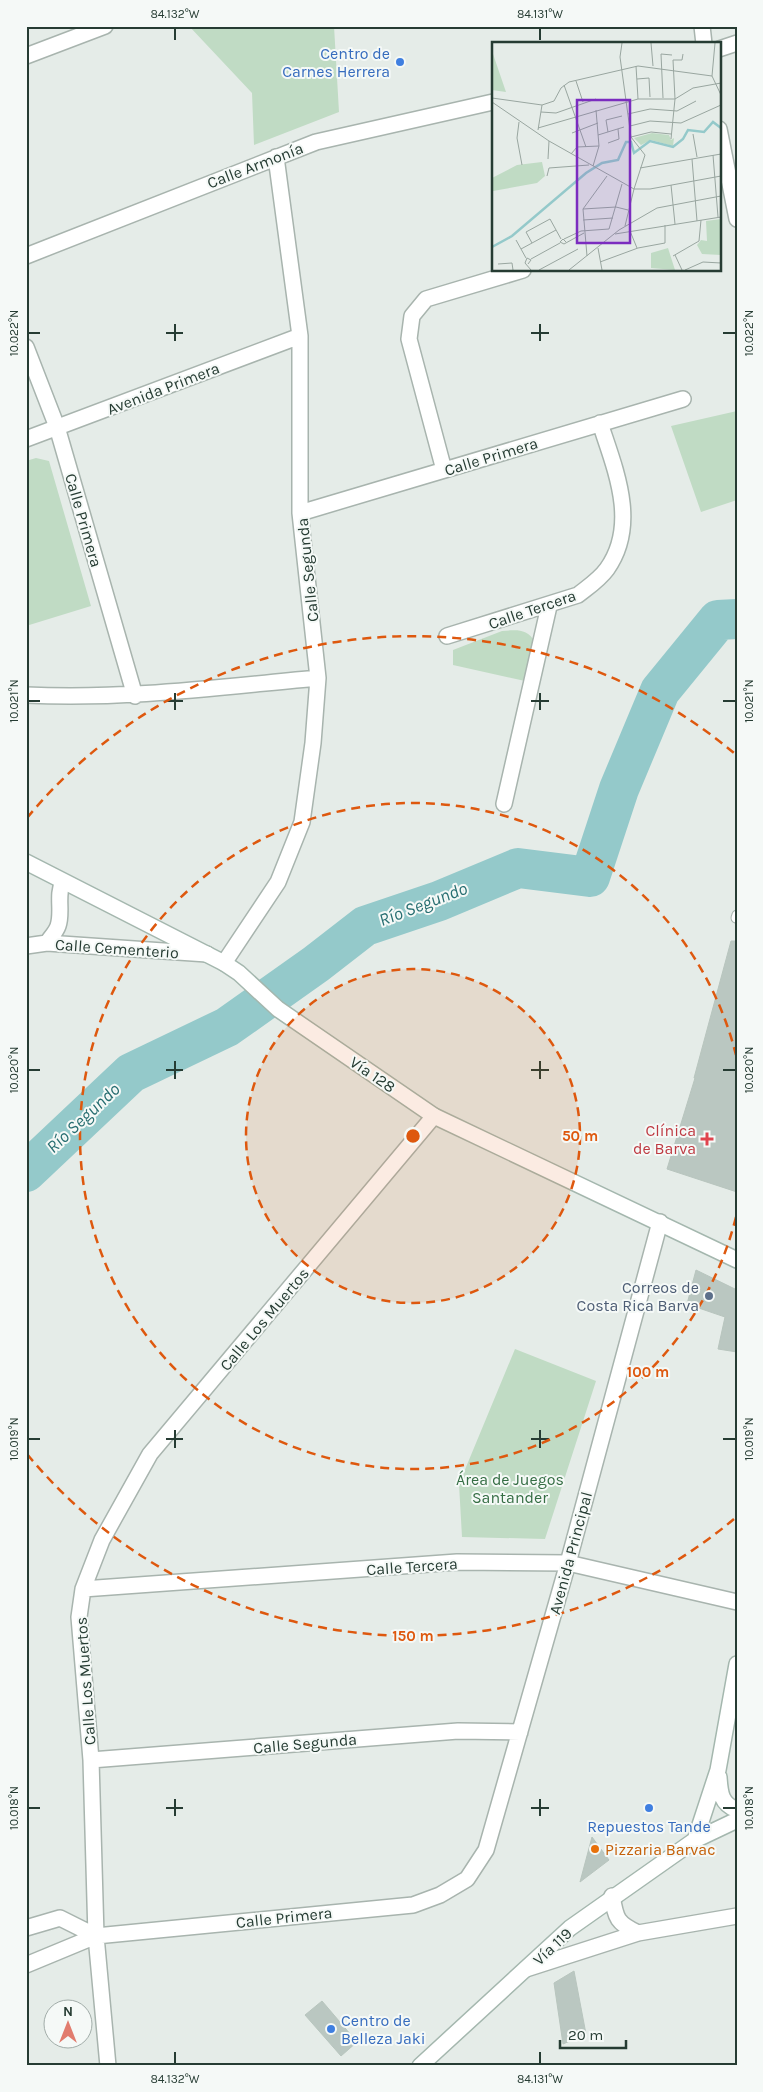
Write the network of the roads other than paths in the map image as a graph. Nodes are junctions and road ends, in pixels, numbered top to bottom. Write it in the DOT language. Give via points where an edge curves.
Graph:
graph roads {
  1 [pos="106,26"];
  2 [pos="702,26"];
  3 [pos="90,30"];
  4 [pos="704,42"];
  5 [pos="737,43"];
  6 [pos="720,49"];
  7 [pos="26,56"];
  8 [pos="492,102"];
  9 [pos="720,134"];
  10 [pos="276,158"];
  11 [pos="736,216"];
  12 [pos="26,256"];
  13 [pos="520,271"];
  14 [pos="300,336"];
  15 [pos="26,347"];
  16 [pos="683,399"];
  17 [pos="600,423"];
  18 [pos="57,427"];
  19 [pos="26,440"];
  20 [pos="444,470"];
  21 [pos="300,513"];
  22 [pos="548,606"];
  23 [pos="446,636"];
  24 [pos="318,678"];
  25 [pos="26,695"];
  26 [pos="135,696"];
  27 [pos="504,804"];
  28 [pos="26,862"];
  29 [pos="63,882"];
  30 [pos="47,943"];
  31 [pos="26,946"];
  32 [pos="208,954"];
  33 [pos="224,962"];
  34 [pos="434,1116"];
  35 [pos="660,1222"];
  36 [pos="737,1260"];
  37 [pos="568,1563"];
  38 [pos="83,1589"];
  39 [pos="737,1602"];
  40 [pos="737,1664"];
  41 [pos="520,1732"];
  42 [pos="91,1760"];
  43 [pos="718,1770"];
  44 [pos="737,1810"];
  45 [pos="737,1820"];
  46 [pos="695,1840"];
  47 [pos="467,1878"];
  48 [pos="612,1896"];
  49 [pos="737,1916"];
  50 [pos="26,1928"];
  51 [pos="638,1934"];
  52 [pos="96,1936"];
  53 [pos="26,1965"];
  54 [pos="526,1969"];
  55 [pos="108,2066"];
  56 [pos="420,2066"];
  1 -- 3 [label="street"];
  2 -- 4 [label="street"];
  3 -- 7 [label="street"];
  5 -- 6 [label="street"];
  8 -- 10 [label="street, Calle Armonía" via="316,142"];
  9 -- 11 [label="street"];
  10 -- 12 [label="street, Calle Armonía"];
  10 -- 14 [label="street, Calle Segunda"];
  13 -- 20 [label="street" via="426,299 412,316 408,338"];
  14 -- 18 [label="street, Avenida Primera"];
  14 -- 21 [label="street, Calle Segunda"];
  15 -- 18 [label="street, Calle Primera"];
  16 -- 17 [label="street, Calle Primera"];
  17 -- 20 [label="street, Calle Primera"];
  17 -- 22 [label="street, Calle Tercera" via="621,490 624,520 618,545 608,568 595,582 578,595"];
  18 -- 19 [label="street, Avenida Primera"];
  18 -- 26 [label="street, Calle Primera"];
  20 -- 21 [label="street, Calle Primera"];
  21 -- 24 [label="street, Calle Segunda"];
  22 -- 23 [label="street, Calle Tercera"];
  22 -- 27 [label="street"];
  24 -- 26 [label="street"];
  24 -- 33 [label="street, Calle Segunda" via="302,822 278,882"];
  25 -- 26 [label="street"];
  28 -- 29 [label="street, Vía 128"];
  29 -- 30 [label="street" via="58,926"];
  29 -- 32 [label="street, Vía 128"];
  30 -- 31 [label="street, Calle Cementerio"];
  30 -- 32 [label="street, Calle Cementerio"];
  32 -- 33 [label="street, Vía 128"];
  33 -- 34 [label="street, Vía 128" via="278,1009"];
  34 -- 35 [label="street, Vía 128"];
  34 -- 38 [label="street, Calle Los Muertos" via="150,1454 102,1540"];
  35 -- 36 [label="street, Vía 128"];
  35 -- 37 [label="street, Avenida Principal"];
  37 -- 38 [label="street, Calle Tercera" via="457,1562"];
  37 -- 39 [label="street, Calle Tercera"];
  37 -- 41 [label="street, Avenida Principal"];
  38 -- 42 [label="street, Calle Los Muertos" via="79,1617"];
  40 -- 43 [label="street"];
  41 -- 42 [label="street, Calle Segunda" via="458,1731"];
  41 -- 47 [label="street, Avenida Principal" via="486,1850"];
  42 -- 52 [label="street, Calle Los Muertos"];
  43 -- 44 [label="street" via="720,1796 728,1806"];
  43 -- 46 [label="street"];
  45 -- 46 [label="street, Vía 119"];
  46 -- 48 [label="street, Vía 119"];
  47 -- 52 [label="street, Calle Primera" via="440,1895 412,1905"];
  48 -- 51 [label="street" via="621,1924"];
  48 -- 54 [label="street, Vía 119" via="570,1928"];
  49 -- 51 [label="street"];
  50 -- 52 [label="street" via="60,1918"];
  51 -- 54 [label="street"];
  52 -- 53 [label="street, Calle Primera"];
  52 -- 55 [label="street, Calle Los Muertos"];
  54 -- 56 [label="street, Vía 119"];
}
